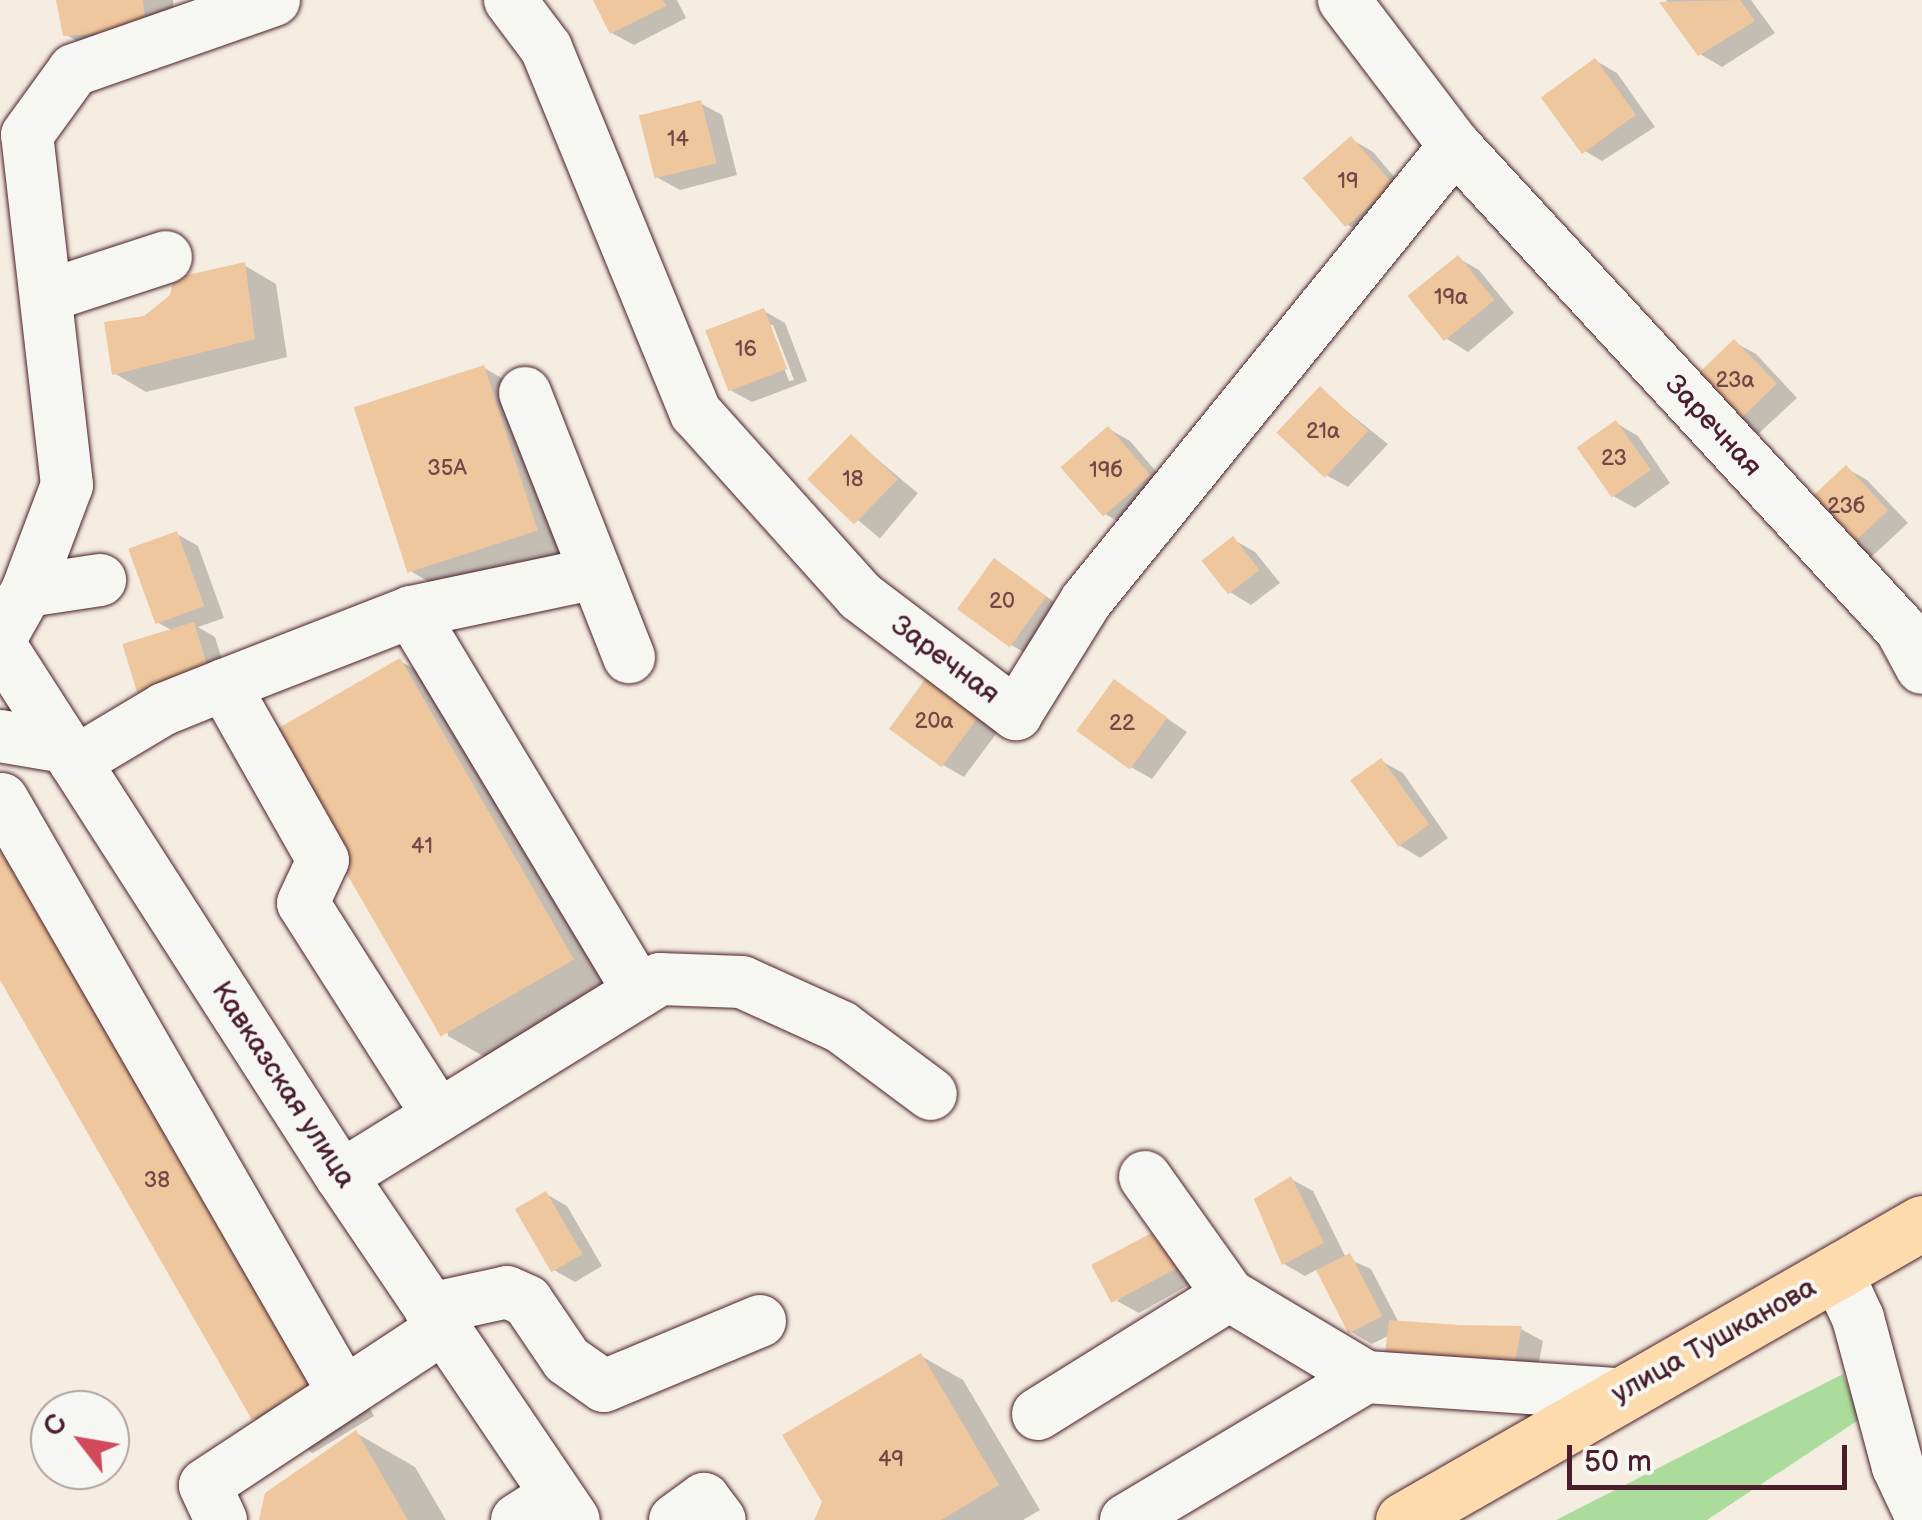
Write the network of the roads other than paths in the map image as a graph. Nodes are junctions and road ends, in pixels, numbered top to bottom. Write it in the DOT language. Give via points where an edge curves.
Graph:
graph roads {
  1 [pos="274,0"];
  2 [pos="510,0"];
  3 [pos="1344,0"];
  4 [pos="14,135"];
  5 [pos="1455,146"];
  6 [pos="166,258"];
  7 [pos="50,296"];
  8 [pos="525,393"];
  9 [pos="592,574"];
  10 [pos="100,580"];
  11 [pos="27,591"];
  12 [pos="412,612"];
  13 [pos="0,642"];
  14 [pos="629,656"];
  15 [pos="1922,668"];
  16 [pos="224,684"];
  17 [pos="0,736"];
  18 [pos="70,755"];
  19 [pos="2,799"];
  20 [pos="639,992"];
  21 [pos="932,1094"];
  22 [pos="438,1116"];
  23 [pos="340,1176"];
  24 [pos="1145,1177"];
  25 [pos="1922,1223"];
  26 [pos="1837,1273"];
  27 [pos="1229,1295"];
  28 [pos="437,1318"];
  29 [pos="760,1322"];
  30 [pos="1366,1377"];
  31 [pos="344,1393"];
  32 [pos="1618,1394"];
  33 [pos="1038,1414"];
  34 [pos="549,1512"];
  35 [pos="1922,1518"];
  36 [pos="221,1520"];
  37 [pos="675,1520"];
  38 [pos="720,1520"];
  39 [pos="1126,1520"];
  40 [pos="1403,1520"];
  1 -- 4 [label="street" via="74,70"];
  2 -- 5 [label="street, Заречная" via="546,48 696,413 860,596 1016,714 1086,601"];
  3 -- 5 [label="street, Заречная"];
  4 -- 7 [label="street"];
  5 -- 15 [label="street, Заречная" via="1901,628"];
  6 -- 7 [label="street"];
  7 -- 11 [label="street" via="66,485"];
  8 -- 9 [label="street"];
  9 -- 12 [label="street"];
  9 -- 14 [label="street"];
  10 -- 11 [label="street"];
  11 -- 13 [label="street"];
  12 -- 16 [label="street"];
  12 -- 20 [label="street"];
  13 -- 18 [label="street, Кавказская улица"];
  16 -- 18 [label="street"];
  16 -- 22 [label="street" via="324,860 303,904"];
  17 -- 18 [label="street"];
  18 -- 23 [label="street, Кавказская улица"];
  19 -- 31 [label="street"];
  20 -- 21 [label="street" via="660,980 742,982 841,1027"];
  20 -- 22 [label="street"];
  22 -- 23 [label="street"];
  23 -- 28 [label="street, Кавказская улица"];
  24 -- 27 [label="street"];
  25 -- 26 [label="main road, улица Тушканова"];
  26 -- 32 [label="main road, улица Тушканова"];
  26 -- 35 [label="street" via="1858,1318 1898,1467"];
  27 -- 30 [label="street"];
  27 -- 33 [label="street"];
  28 -- 29 [label="street" via="507,1292 528,1300 567,1360 604,1386"];
  28 -- 31 [label="street"];
  28 -- 34 [label="street, Кавказская улица"];
  30 -- 32 [label="street"];
  30 -- 39 [label="street"];
  31 -- 36 [label="street" via="205,1486"];
  32 -- 40 [label="main road, улица Тушканова"];
  37 -- 38 [label="street" via="704,1499"];
}
